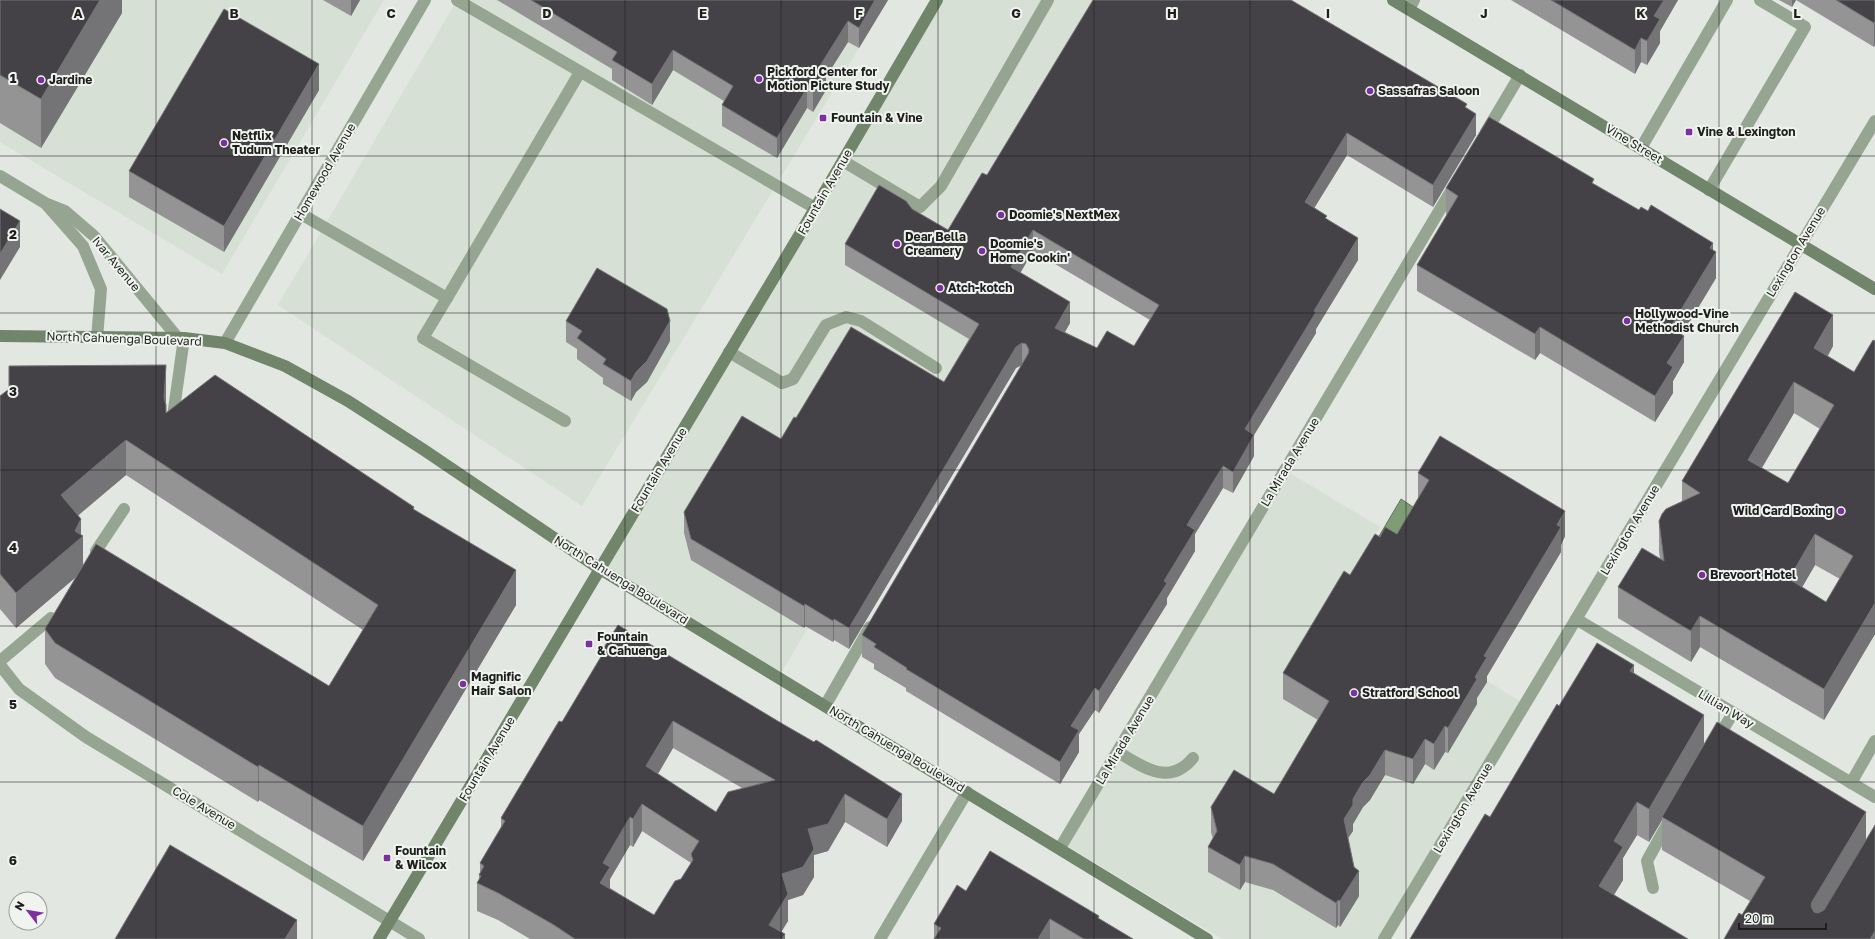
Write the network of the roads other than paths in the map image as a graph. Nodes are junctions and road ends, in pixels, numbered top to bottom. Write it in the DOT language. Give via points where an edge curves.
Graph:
graph roads {
  1 [pos="426,0"];
  2 [pos="457,0"];
  3 [pos="937,0"];
  4 [pos="1048,0"];
  5 [pos="1393,0"];
  6 [pos="1727,0"];
  7 [pos="1760,0"];
  8 [pos="1411,5"];
  9 [pos="580,72"];
  10 [pos="1520,75"];
  11 [pos="1875,121"];
  12 [pos="1480,142"];
  13 [pos="1640,148"];
  14 [pos="843,161"];
  15 [pos="0,176"];
  16 [pos="1460,176"];
  17 [pos="1709,190"];
  18 [pos="45,203"];
  19 [pos="815,208"];
  20 [pos="301,214"];
  21 [pos="1800,245"];
  22 [pos="1875,289"];
  23 [pos="446,298"];
  24 [pos="0,336"];
  25 [pos="97,338"];
  26 [pos="181,338"];
  27 [pos="225,343"];
  28 [pos="729,352"];
  29 [pos="936,368"];
  30 [pos="565,421"];
  31 [pos="171,434"];
  32 [pos="124,509"];
  33 [pos="96,551"];
  34 [pos="600,569"];
  35 [pos="51,618"];
  36 [pos="876,618"];
  37 [pos="1576,619"];
  38 [pos="0,661"];
  39 [pos="0,665"];
  40 [pos="825,706"];
  41 [pos="1733,713"];
  42 [pos="1875,741"];
  43 [pos="1118,752"];
  44 [pos="1708,753"];
  45 [pos="1193,758"];
  46 [pos="1851,783"];
  47 [pos="967,792"];
  48 [pos="1875,798"];
  49 [pos="1674,814"];
  50 [pos="1060,848"];
  51 [pos="1653,888"];
  52 [pos="390,921"];
  53 [pos="379,939"];
  54 [pos="419,939"];
  55 [pos="880,939"];
  56 [pos="1207,939"];
  57 [pos="1384,939"];
  1 -- 20 [label="street, Homewood Avenue"];
  2 -- 9 [label="street"];
  3 -- 14 [label="main road, Fountain Avenue"];
  4 -- 14 [label="street" via="941,186 920,207"];
  5 -- 8 [label="main road, Vine Street"];
  6 -- 13 [label="street"];
  7 -- 17 [label="street" via="1805,27"];
  8 -- 10 [label="main road, Vine Street"];
  9 -- 19 [label="street"];
  9 -- 23 [label="street"];
  10 -- 12 [label="street"];
  10 -- 13 [label="main road, Vine Street"];
  11 -- 21 [label="street, Lexington Avenue"];
  13 -- 17 [label="main road, Vine Street"];
  14 -- 19 [label="main road, Fountain Avenue"];
  15 -- 18 [label="street, Ivar Avenue"];
  16 -- 43 [label="street, La Mirada Avenue"];
  17 -- 21 [label="main road, Vine Street"];
  18 -- 25 [label="street, Ivar Avenue" via="83,246 101,289"];
  18 -- 26 [label="street, Ivar Avenue" via="66,211 94,236"];
  19 -- 28 [label="main road, Fountain Avenue"];
  20 -- 23 [label="street"];
  20 -- 27 [label="street, Homewood Avenue"];
  21 -- 22 [label="main road, Vine Street"];
  21 -- 37 [label="street, Lexington Avenue"];
  23 -- 30 [label="street" via="423,338"];
  24 -- 25 [label="main road, North Cahuenga Boulevard"];
  25 -- 26 [label="main road, North Cahuenga Boulevard"];
  26 -- 27 [label="main road, North Cahuenga Boulevard"];
  26 -- 31 [label="street"];
  27 -- 34 [label="main road, North Cahuenga Boulevard" via="285,366 348,402"];
  28 -- 29 [label="street" via="782,382 793,379 826,325 846,317 861,321"];
  28 -- 34 [label="main road, Fountain Avenue"];
  32 -- 33 [label="street"];
  34 -- 40 [label="main road, North Cahuenga Boulevard"];
  34 -- 52 [label="main road, Fountain Avenue"];
  35 -- 38 [label="street"];
  36 -- 40 [label="street"];
  37 -- 41 [label="street, Lillian Way"];
  37 -- 57 [label="street, Lexington Avenue"];
  39 -- 52 [label="street, Cole Avenue" via="19,689 86,737"];
  40 -- 47 [label="main road, North Cahuenga Boulevard"];
  41 -- 44 [label="street"];
  41 -- 46 [label="street, Lillian Way"];
  42 -- 46 [label="street"];
  43 -- 45 [label="street" via="1156,772 1168,774"];
  43 -- 50 [label="street, La Mirada Avenue"];
  46 -- 48 [label="street, Lillian Way"];
  47 -- 50 [label="main road, North Cahuenga Boulevard"];
  47 -- 55 [label="street"];
  49 -- 51 [label="street" via="1647,861"];
  50 -- 56 [label="main road, North Cahuenga Boulevard"];
  52 -- 53 [label="main road, Fountain Avenue"];
  52 -- 54 [label="street, Cole Avenue"];
}
